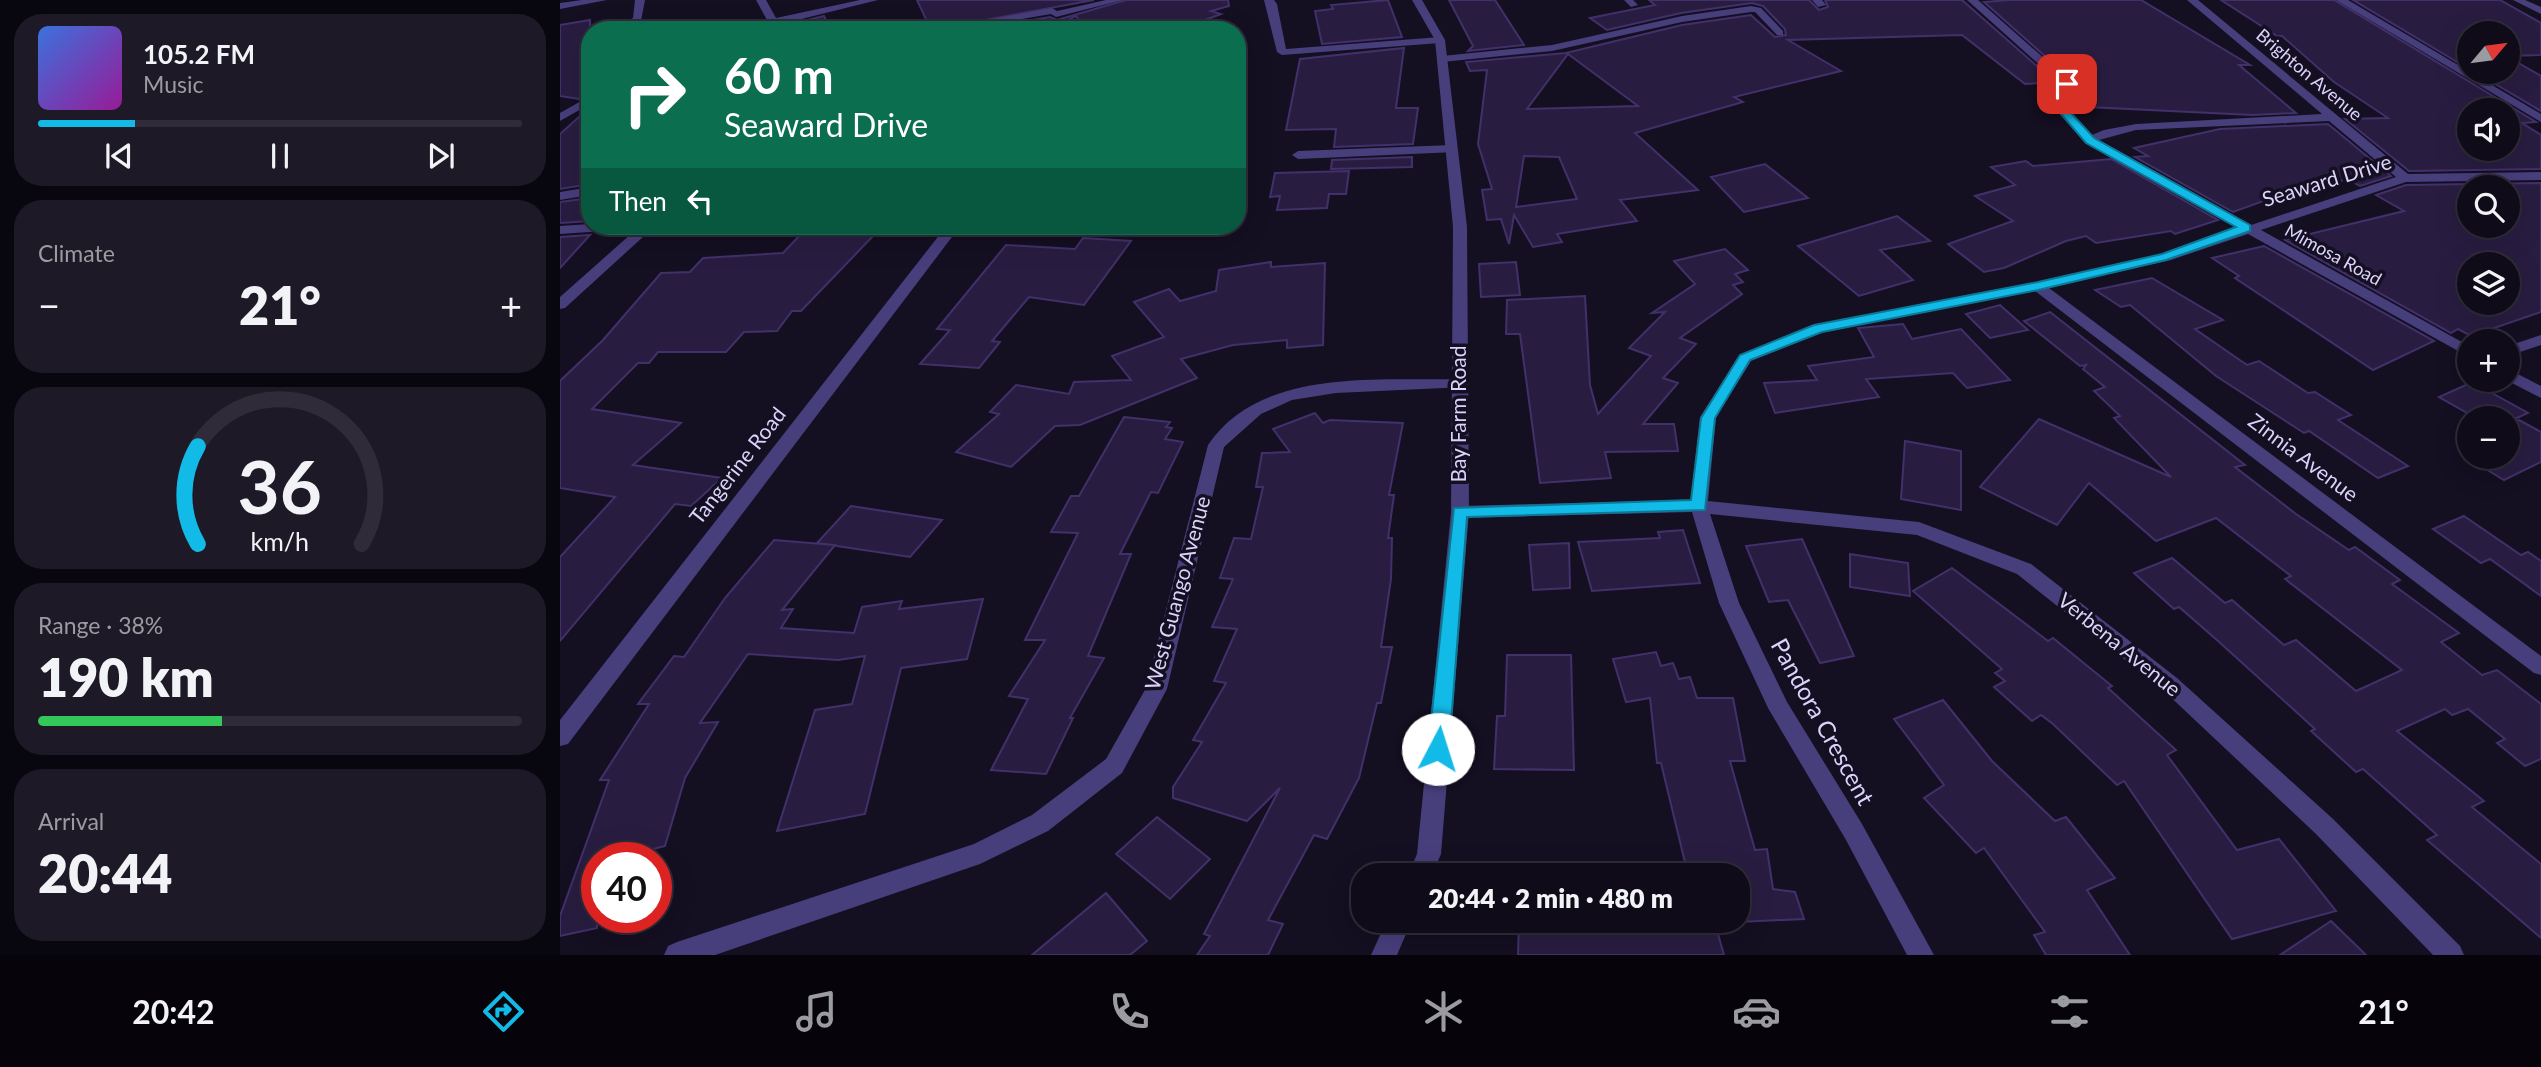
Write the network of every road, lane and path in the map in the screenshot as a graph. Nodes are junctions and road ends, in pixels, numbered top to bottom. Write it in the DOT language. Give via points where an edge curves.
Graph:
graph roads {
  1 [pos="602,0"];
  2 [pos="640,0"];
  3 [pos="761,0"];
  4 [pos="873,0"];
  5 [pos="1044,0"];
  6 [pos="1118,0"];
  7 [pos="1269,0"];
  8 [pos="1417,0"];
  9 [pos="1972,0"];
  10 [pos="2192,0"];
  11 [pos="2341,0"];
  12 [pos="2518,0"];
  13 [pos="576,2"];
  14 [pos="560,6"];
  15 [pos="2541,11"];
  16 [pos="1057,16"];
  17 [pos="633,21"];
  18 [pos="773,21"];
  19 [pos="1014,21"];
  20 [pos="1780,33"];
  21 [pos="1440,40"];
  22 [pos="1442,59"];
  23 [pos="566,108"];
  24 [pos="2332,117"];
  25 [pos="560,118"];
  26 [pos="2541,119"];
  27 [pos="2090,140"];
  28 [pos="1452,149"];
  29 [pos="1298,155"];
  30 [pos="2541,176"];
  31 [pos="2404,178"];
  32 [pos="581,192"];
  33 [pos="560,196"];
  34 [pos="2246,228"];
  35 [pos="581,229"];
  36 [pos="560,230"];
  37 [pos="638,235"];
  38 [pos="946,235"];
  39 [pos="2038,286"];
  40 [pos="560,305"];
  41 [pos="2541,340"];
  42 [pos="2457,345"];
  43 [pos="2520,347"];
  44 [pos="2520,381"];
  45 [pos="1459,384"];
  46 [pos="2541,393"];
  47 [pos="1699,506"];
  48 [pos="1460,512"];
  49 [pos="2541,667"];
  50 [pos="560,737"];
  51 [pos="1425,863"];
  52 [pos="1394,933"];
  53 [pos="677,955"];
  54 [pos="1384,955"];
  55 [pos="1921,955"];
  56 [pos="2451,955"];
  1 -- 13 [label="street"];
  2 -- 17 [label="street" via="638,19"];
  3 -- 18 [label="street"];
  4 -- 18 [label="street"];
  5 -- 16 [label="street"];
  6 -- 16 [label="street"];
  7 -- 21 [label="street" via="1282,52"];
  8 -- 21 [label="street, Bay Farm Road"];
  9 -- 27 [label="street, Mimosa Road" via="2067,84 2067,114"];
  10 -- 24 [label="street, Brighton Avenue"];
  11 -- 26 [label="street"];
  12 -- 15 [label="street"];
  13 -- 14 [label="street"];
  16 -- 19 [label="street"];
  20 -- 22 [label="lane" via="1758,10 1728,11 1552,48"];
  21 -- 22 [label="street, Bay Farm Road"];
  22 -- 28 [label="street, Bay Farm Road"];
  23 -- 25 [label="street"];
  24 -- 27 [label="street" via="2136,127"];
  24 -- 31 [label="street, Brighton Avenue"];
  27 -- 34 [label="street, Mimosa Road"];
  28 -- 29 [label="street"];
  28 -- 45 [label="street, Bay Farm Road" via="1460,227"];
  30 -- 31 [label="street, Seaward Drive"];
  31 -- 34 [label="street, Seaward Drive"];
  32 -- 33 [label="street"];
  34 -- 39 [label="street, Seaward Drive" via="2166,257"];
  34 -- 42 [label="street, Mimosa Road"];
  35 -- 36 [label="street"];
  37 -- 40 [label="street"];
  38 -- 50 [label="street, Tangerine Road"];
  39 -- 47 [label="street, Seaward Drive" via="1818,328 1745,358 1708,418"];
  39 -- 49 [label="street, Zinnia Avenue"];
  41 -- 43 [label="street"];
  44 -- 46 [label="street"];
  45 -- 48 [label="street, Bay Farm Road"];
  45 -- 53 [label="street, West Guango Avenue" via="1307,392 1272,401 1237,423 1216,444 1156,689 1114,766 1040,823 980,853"];
  47 -- 48 [label="street"];
  47 -- 55 [label="street, Pandora Crescent" via="1729,603 1779,708"];
  47 -- 56 [label="street, Verbena Avenue" via="1919,529 2024,569 2170,684 2325,826"];
  48 -- 51 [label="street, Bay Farm Road"];
  52 -- 54 [label="street"];
}
